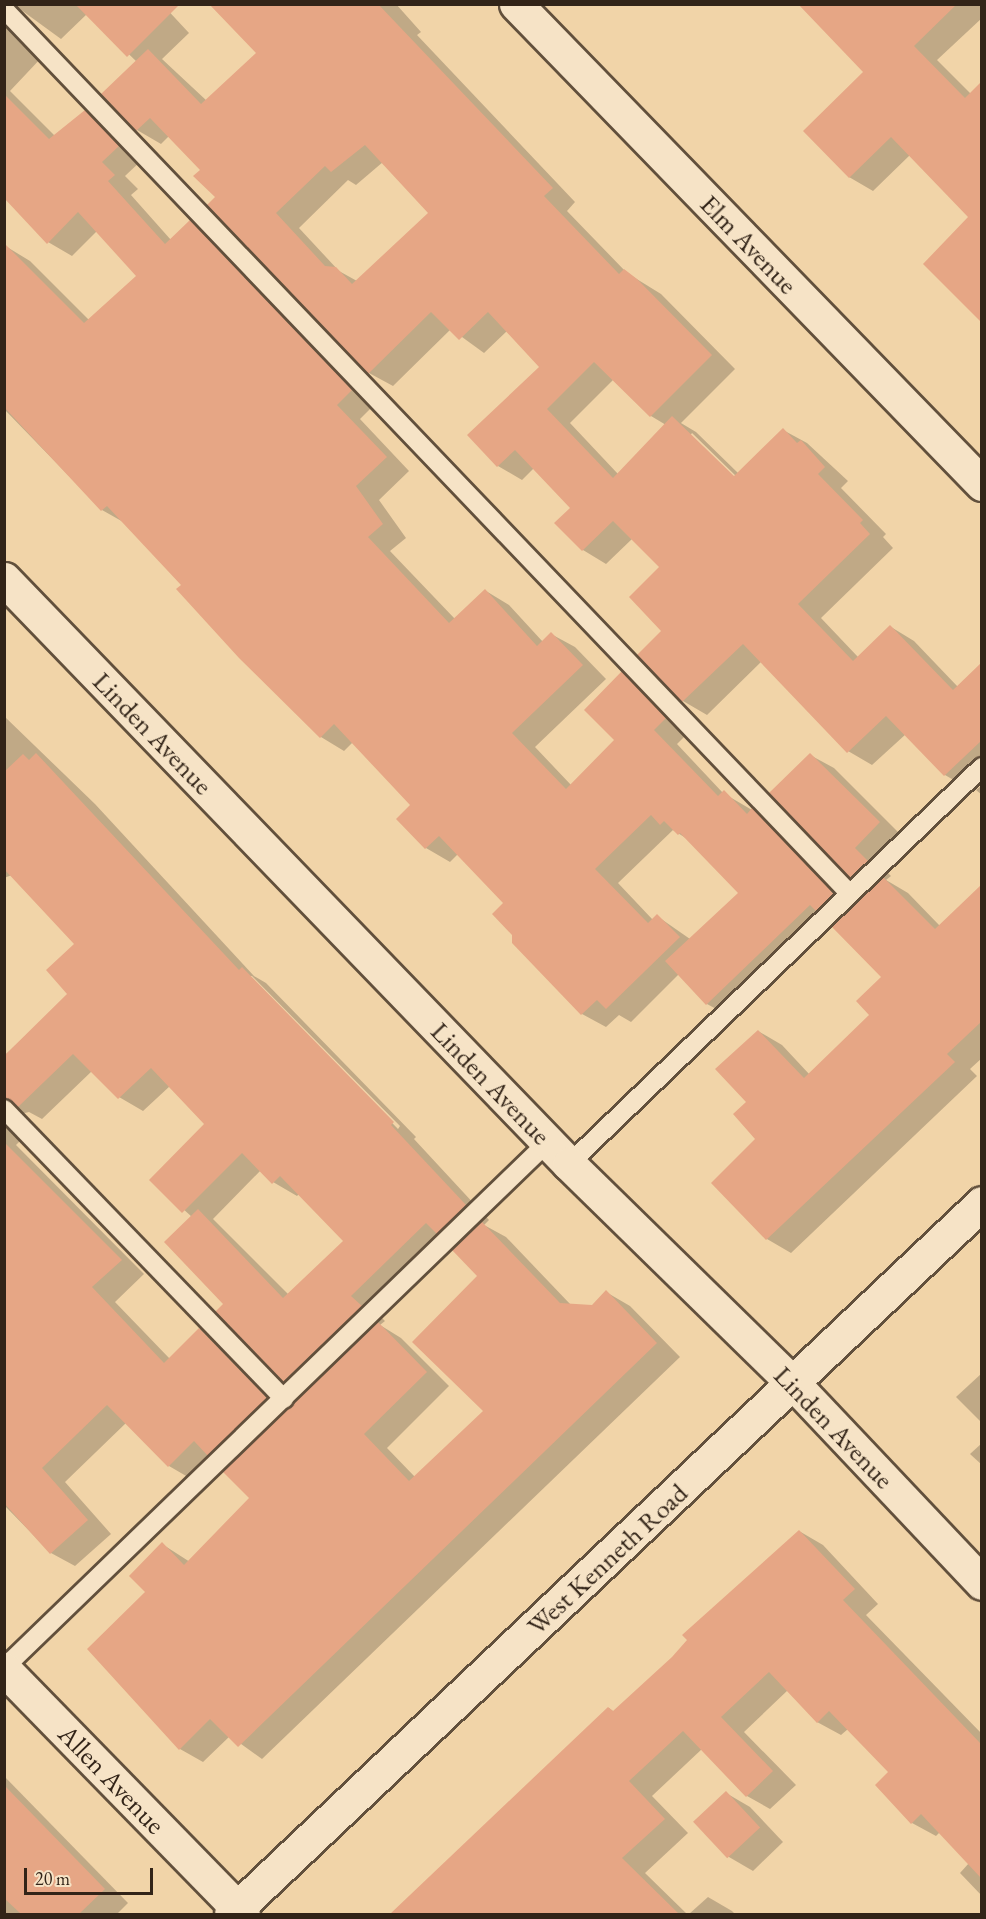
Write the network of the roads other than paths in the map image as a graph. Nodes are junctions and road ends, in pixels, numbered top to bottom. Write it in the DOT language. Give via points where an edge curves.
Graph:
graph roads {
  1 [pos="516,4"];
  2 [pos="4,9"];
  3 [pos="981,484"];
  4 [pos="4,579"];
  5 [pos="981,767"];
  6 [pos="849,893"];
  7 [pos="4,1109"];
  8 [pos="558,1153"];
  9 [pos="981,1203"];
  10 [pos="793,1383"];
  11 [pos="284,1399"];
  12 [pos="981,1583"];
  13 [pos="4,1668"];
  14 [pos="237,1912"];
  1 -- 3 [label="street, Elm Avenue"];
  2 -- 6 [label="lane"];
  4 -- 8 [label="street, Linden Avenue"];
  5 -- 6 [label="lane"];
  6 -- 8 [label="lane"];
  7 -- 11 [label="lane"];
  8 -- 10 [label="street, Linden Avenue"];
  8 -- 11 [label="lane"];
  9 -- 10 [label="street, West Kenneth Road"];
  10 -- 12 [label="street, Linden Avenue"];
  10 -- 14 [label="street, West Kenneth Road"];
  11 -- 13 [label="lane"];
  13 -- 14 [label="street, Allen Avenue"];
}
